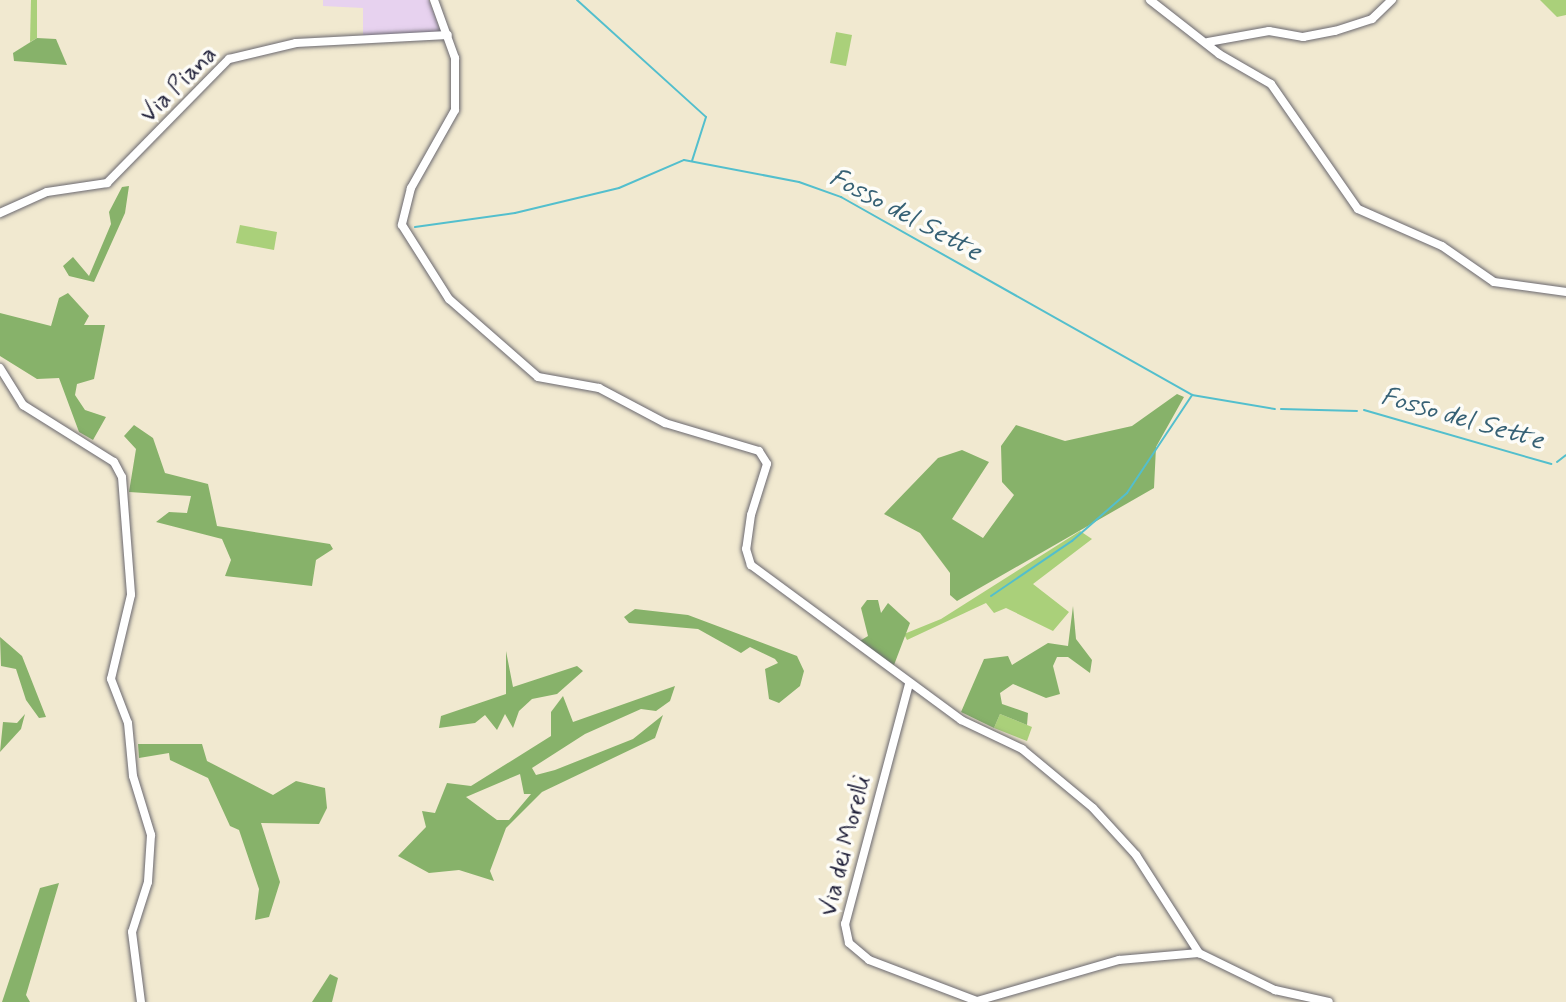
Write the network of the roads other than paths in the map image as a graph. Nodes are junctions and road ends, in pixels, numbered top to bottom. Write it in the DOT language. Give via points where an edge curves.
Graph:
graph roads {
  1 [pos="434,0"];
  2 [pos="1150,0"];
  3 [pos="1392,0"];
  4 [pos="448,35"];
  5 [pos="1209,42"];
  6 [pos="0,213"];
  7 [pos="1566,292"];
  8 [pos="0,368"];
  9 [pos="909,684"];
  10 [pos="1199,953"];
  11 [pos="141,1002"];
  12 [pos="977,1002"];
  13 [pos="1329,1002"];
  1 -- 4 [label="street"];
  2 -- 5 [label="street"];
  3 -- 5 [label="street" via="1372,19 1335,31 1303,37 1269,31"];
  4 -- 6 [label="street, Via Piana" via="296,43 229,59 107,183 47,192"];
  4 -- 9 [label="street" via="458,83 455,110 411,188 402,220 430,276 538,377 599,388 665,423 767,457 747,558"];
  5 -- 7 [label="street" via="1272,84 1358,209 1442,246 1494,282"];
  8 -- 11 [label="street" via="23,405 114,462 122,477 131,595 111,679 128,723 133,776 151,835 148,882 132,932"];
  9 -- 10 [label="street" via="961,720 1023,749 1117,829"];
  9 -- 12 [label="street, Via dei Morelli" via="844,935 869,960"];
  10 -- 12 [label="street, Via dei Morelli" via="1119,960"];
  10 -- 13 [label="street" via="1275,990"];
}
